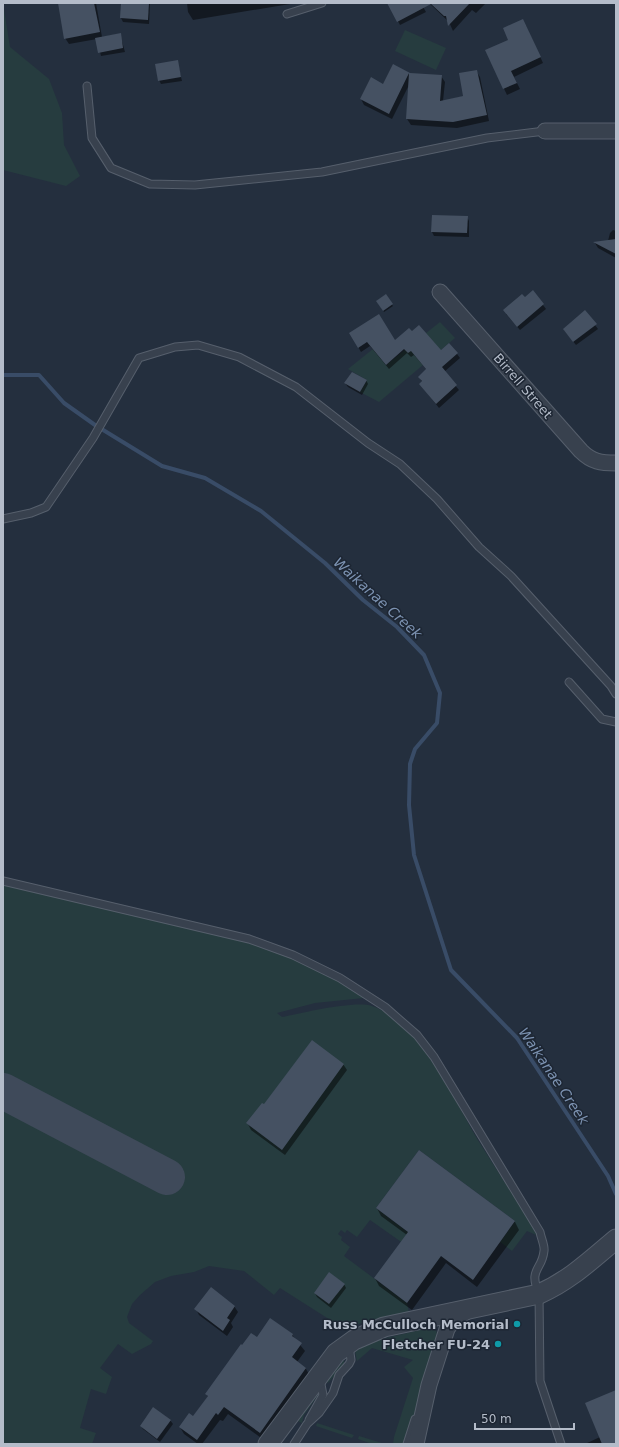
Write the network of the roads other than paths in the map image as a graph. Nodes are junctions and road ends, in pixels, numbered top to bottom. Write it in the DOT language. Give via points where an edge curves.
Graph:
graph roads {
  1 [pos="322,3"];
  2 [pos="287,14"];
  3 [pos="87,86"];
  4 [pos="545,131"];
  5 [pos="616,131"];
  6 [pos="440,292"];
  7 [pos="616,463"];
  8 [pos="3,519"];
  9 [pos="569,682"];
  10 [pos="616,694"];
  11 [pos="616,722"];
  12 [pos="3,881"];
  13 [pos="616,1239"];
  14 [pos="539,1294"];
  15 [pos="482,1307"];
  16 [pos="354,1340"];
  17 [pos="322,1371"];
  18 [pos="429,1385"];
  19 [pos="307,1424"];
  20 [pos="268,1444"];
  21 [pos="294,1444"];
  22 [pos="408,1444"];
  23 [pos="416,1444"];
  24 [pos="561,1444"];
  1 -- 2 [label="lane"];
  3 -- 4 [label="lane" via="92,138 111,168 150,184 195,185 322,172 487,138"];
  4 -- 5 [label="street"];
  6 -- 7 [label="street, Birrell Street" via="588,458 598,462"];
  8 -- 10 [label="lane" via="31,513 46,506 93,438 139,358 175,348 198,346 239,357 296,386 368,443 400,464 438,499 479,547 511,576"];
  9 -- 11 [label="lane" via="602,719"];
  12 -- 14 [label="lane" via="249,939 294,955 340,978 385,1007 418,1034 434,1057 540,1232 544,1251 534,1282"];
  13 -- 14 [label="street" via="574,1274"];
  14 -- 15 [label="street"];
  14 -- 24 [label="lane" via="540,1381"];
  15 -- 16 [label="street" via="384,1327"];
  15 -- 18 [label="street" via="465,1312 449,1324"];
  16 -- 17 [label="street" via="336,1353"];
  16 -- 19 [label="lane" via="348,1347 351,1360 339,1375 333,1393 320,1413"];
  17 -- 19 [label="lane" via="320,1378 323,1395"];
  17 -- 20 [label="street"];
  18 -- 22 [label="lane" via="417,1411"];
  18 -- 23 [label="street"];
  19 -- 21 [label="lane"];
}
